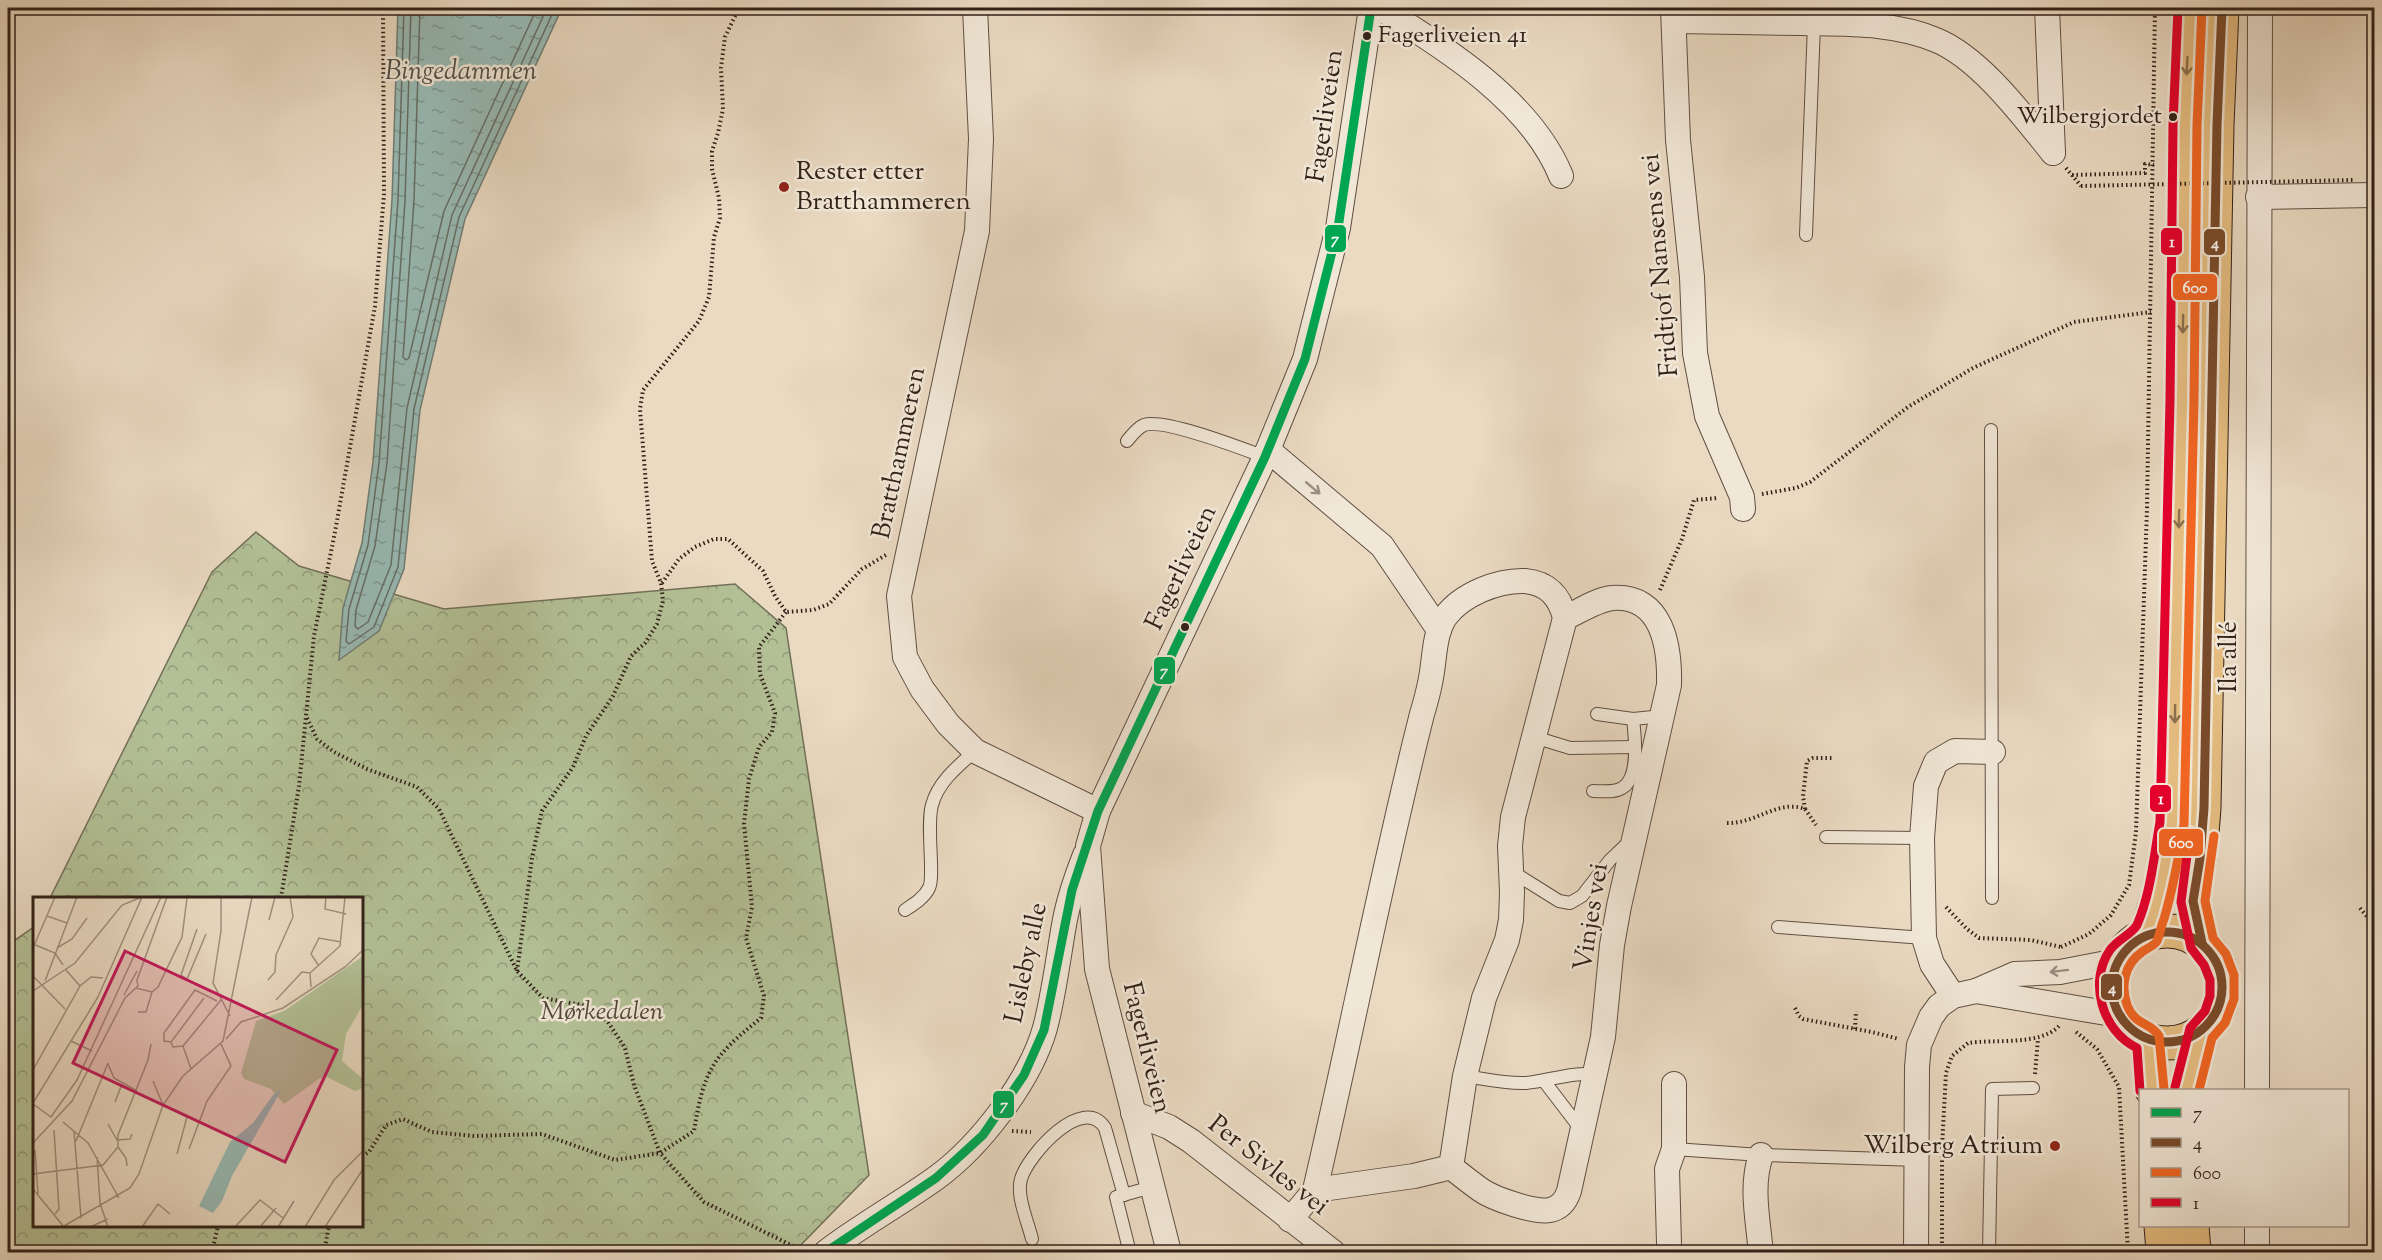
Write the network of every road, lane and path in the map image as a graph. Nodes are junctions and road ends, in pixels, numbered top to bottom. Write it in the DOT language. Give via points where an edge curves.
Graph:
graph roads {
  1 [pos="383,8"];
  2 [pos="739,8"];
  3 [pos="975,8"];
  4 [pos="1371,8"];
  5 [pos="1380,8"];
  6 [pos="2047,8"];
  7 [pos="2155,8"];
  8 [pos="2190,8"];
  9 [pos="2222,8"];
  10 [pos="2260,8"];
  11 [pos="1673,14"];
  12 [pos="1828,18"];
  13 [pos="2154,165"];
  14 [pos="1561,176"];
  15 [pos="2072,176"];
  16 [pos="2353,180"];
  17 [pos="2081,186"];
  18 [pos="2374,195"];
  19 [pos="2258,196"];
  20 [pos="1806,236"];
  21 [pos="2151,312"];
  22 [pos="1991,430"];
  23 [pos="1127,441"];
  24 [pos="1267,454"];
  25 [pos="1742,503"];
  26 [pos="909,548"];
  27 [pos="662,583"];
  28 [pos="786,612"];
  29 [pos="1653,613"];
  30 [pos="1565,618"];
  31 [pos="1439,630"];
  32 [pos="1597,714"];
  33 [pos="306,716"];
  34 [pos="1663,716"];
  35 [pos="1634,719"];
  36 [pos="1534,737"];
  37 [pos="1635,747"];
  38 [pos="975,751"];
  39 [pos="1993,752"];
  40 [pos="1833,758"];
  41 [pos="1593,791"];
  42 [pos="1805,809"];
  43 [pos="1098,811"];
  44 [pos="1727,823"];
  45 [pos="1636,835"];
  46 [pos="1826,837"];
  47 [pos="1922,838"];
  48 [pos="1088,846"];
  49 [pos="1511,871"];
  50 [pos="1923,891"];
  51 [pos="281,897"];
  52 [pos="1992,898"];
  53 [pos="2360,908"];
  54 [pos="905,910"];
  55 [pos="2374,918"];
  56 [pos="1778,927"];
  57 [pos="2146,935"];
  58 [pos="1924,938"];
  59 [pos="2202,944"];
  60 [pos="2061,947"];
  61 [pos="2117,961"];
  62 [pos="517,971"];
  63 [pos="2060,972"];
  64 [pos="1965,993"];
  65 [pos="1795,1008"];
  66 [pos="1856,1011"];
  67 [pos="2062,1013"];
  68 [pos="2118,1015"];
  69 [pos="1855,1029"];
  70 [pos="2201,1032"];
  71 [pos="2038,1039"];
  72 [pos="2148,1040"];
  73 [pos="1920,1045"];
  74 [pos="1596,1075"];
  75 [pos="1465,1076"];
  76 [pos="1544,1081"];
  77 [pos="1674,1084"];
  78 [pos="2033,1088"];
  79 [pos="2152,1089"];
  80 [pos="2187,1089"];
  81 [pos="2257,1089"];
  82 [pos="1132,1113"];
  83 [pos="1583,1132"];
  84 [pos="1674,1149"];
  85 [pos="660,1153"];
  86 [pos="363,1155"];
  87 [pos="1761,1155"];
  88 [pos="1918,1160"];
  89 [pos="1450,1167"];
  90 [pos="1152,1187"];
  91 [pos="1315,1190"];
  92 [pos="1124,1195"];
  93 [pos="1290,1220"];
  94 [pos="218,1227"];
  95 [pos="328,1227"];
  96 [pos="2161,1227"];
  97 [pos="2192,1227"];
  98 [pos="2257,1227"];
  99 [pos="1032,1239"];
  100 [pos="1669,1244"];
  101 [pos="1760,1244"];
  102 [pos="1129,1249"];
  103 [pos="212,1252"];
  104 [pos="324,1252"];
  105 [pos="806,1252"];
  106 [pos="826,1252"];
  107 [pos="1169,1252"];
  108 [pos="1333,1252"];
  109 [pos="1916,1252"];
  110 [pos="1942,1252"];
  111 [pos="1989,1252"];
  112 [pos="2128,1252"];
  113 [pos="2163,1252"];
  114 [pos="2194,1252"];
  115 [pos="2257,1252"];
  1 -- 33 [label="path" via="384,194 375,306 314,636"];
  2 -- 27 [label="path" via="724,37 723,109 712,151 720,218 714,237 709,297 699,321 643,390 640,409 652,561"];
  3 -- 26 [label="street, Bratthammeren" via="981,139 977,231"];
  4 -- 24 [label="street, Fagerliveien" via="1338,228 1305,359"];
  5 -- 14 [label="street" via="1463,62 1493,88 1543,144"];
  6 -- 12 [label="street" via="2052,153 2016,107 1972,63 1937,40 1895,28"];
  7 -- 13 [label="path"];
  8 -- 57 [label="main road, one-way" via="2172,823 2161,886"];
  9 -- 59 [label="main road" via="2204,808 2193,901"];
  10 -- 19 [label="street, Ila allé"];
  11 -- 12 [label="street"];
  11 -- 25 [label="street, Fridtjof Nansens vei" via="1678,140 1692,277 1695,353 1707,416"];
  12 -- 20 [label="lane"];
  13 -- 15 [label="path" via="2145,165 2145,173"];
  13 -- 21 [label="path"];
  16 -- 17 [label="path, bridge"];
  18 -- 19 [label="street"];
  19 -- 81 [label="street, Ila allé"];
  21 -- 25 [label="path" via="2074,322 1973,368 1908,407 1810,482"];
  21 -- 60 [label="path" via="2136,821 2129,885 2111,915 2089,934"];
  22 -- 39 [label="lane"];
  23 -- 24 [label="lane" via="1140,427 1156,424"];
  24 -- 31 [label="street, one-way" via="1382,546"];
  24 -- 43 [label="street, Fagerliveien"];
  25 -- 29 [label="path" via="1694,500 1658,595 1660,606"];
  26 -- 28 [label="path" via="883,556 862,569 829,604"];
  26 -- 38 [label="street, Bratthammeren" via="899,596 905,657 948,724"];
  27 -- 28 [label="path" via="679,558 695,547 714,539 728,539 764,571"];
  27 -- 62 [label="path" via="663,601 657,624 631,656 573,767 542,811"];
  28 -- 85 [label="path" via="759,647 760,674 775,713 772,732 759,747 749,779 744,824 752,907 746,938 764,996 761,1018 714,1062 701,1093 694,1131"];
  29 -- 30 [label="street" via="1623,598 1610,598"];
  29 -- 34 [label="street, Vinjes vei" via="1664,633 1670,665"];
  30 -- 31 [label="street" via="1549,589 1541,584 1515,581 1455,605"];
  30 -- 36 [label="street"];
  31 -- 91 [label="street"];
  32 -- 35 [label="lane"];
  33 -- 51 [label="path"];
  33 -- 62 [label="path" via="317,739 334,752 417,787 440,809"];
  34 -- 35 [label="lane"];
  34 -- 45 [label="street, Vinjes vei"];
  35 -- 37 [label="lane"];
  36 -- 37 [label="lane" via="1570,748"];
  36 -- 49 [label="street" via="1514,817"];
  37 -- 41 [label="lane" via="1628,784 1619,790"];
  38 -- 43 [label="street, Bratthammeren"];
  38 -- 54 [label="lane" via="936,793 929,819 931,886"];
  39 -- 47 [label="street" via="1955,751 1936,762 1926,786"];
  39 -- 52 [label="lane"];
  40 -- 42 [label="path" via="1807,761"];
  42 -- 44 [label="path" via="1784,807 1749,821"];
  42 -- 46 [label="path"];
  43 -- 48 [label="street, Fagerliveien"];
  45 -- 49 [label="lane" via="1582,896 1570,903 1559,901"];
  45 -- 74 [label="street, Vinjes vei" via="1612,945"];
  46 -- 47 [label="lane"];
  47 -- 50 [label="street"];
  48 -- 82 [label="street, Fagerliveien" via="1097,969"];
  48 -- 106 [label="street, Lisleby alle" via="1072,890 1044,1030 1006,1104 959,1159 936,1178"];
  49 -- 75 [label="street" via="1507,940 1484,998"];
  50 -- 58 [label="street"];
  50 -- 60 [label="path" via="1979,938 2031,940"];
  53 -- 55 [label="path" via="2369,919"];
  56 -- 58 [label="lane"];
  57 -- 59 [label="main road" via="2175,932"];
  57 -- 61 [label="main road" via="2129,946"];
  58 -- 64 [label="street" via="1932,964"];
  59 -- 70 [label="main road" via="2216,959 2222,978 2222,998 2215,1017"];
  60 -- 63 [label="path"];
  61 -- 63 [label="street"];
  61 -- 68 [label="main road" via="2110,988"];
  62 -- 85 [label="path" via="543,998 587,1006 608,1022 625,1048 634,1085"];
  63 -- 64 [label="street" via="2015,974"];
  64 -- 67 [label="street"];
  64 -- 73 [label="street" via="1939,1006"];
  65 -- 69 [label="path" via="1803,1019"];
  66 -- 69 [label="path"];
  67 -- 68 [label="street"];
  67 -- 71 [label="path" via="2054,1031"];
  67 -- 112 [label="path" via="2097,1049 2119,1087"];
  68 -- 72 [label="main road" via="2130,1030"];
  69 -- 73 [label="path"];
  70 -- 72 [label="main road" via="2176,1043"];
  70 -- 80 [label="main road"];
  71 -- 78 [label="path"];
  71 -- 110 [label="path" via="1968,1043 1949,1062 1944,1109"];
  72 -- 79 [label="main road"];
  73 -- 88 [label="street"];
  74 -- 76 [label="lane" via="1583,1073"];
  74 -- 83 [label="street, Vinjes vei"];
  75 -- 76 [label="lane" via="1506,1083"];
  75 -- 89 [label="street"];
  76 -- 83 [label="lane"];
  77 -- 84 [label="street"];
  78 -- 111 [label="lane" via="1992,1089"];
  82 -- 90 [label="street, Fagerliveien"];
  82 -- 93 [label="street, Per Sivles vei" via="1169,1127"];
  83 -- 89 [label="street, Vinjes vei" via="1566,1199 1550,1210 1483,1192"];
  84 -- 87 [label="lane"];
  84 -- 100 [label="street" via="1667,1169"];
  85 -- 86 [label="path" via="615,1160 542,1134 474,1136 432,1132 403,1119 386,1125"];
  85 -- 105 [label="path" via="704,1202"];
  87 -- 88 [label="lane"];
  87 -- 101 [label="street" via="1756,1169 1755,1200"];
  88 -- 109 [label="street"];
  89 -- 91 [label="street"];
  90 -- 92 [label="lane"];
  90 -- 107 [label="street, Fagerliveien"];
  91 -- 93 [label="street"];
  92 -- 99 [label="lane" via="1105,1128 1093,1117 1080,1119 1045,1141 1026,1167 1020,1192"];
  92 -- 102 [label="lane" via="1116,1197"];
  93 -- 108 [label="street, Per Sivles vei"];
  94 -- 103 [label="path"];
  95 -- 104 [label="path"];
  96 -- 113 [label="main road"];
  97 -- 114 [label="main road"];
  98 -- 115 [label="street"];
}
